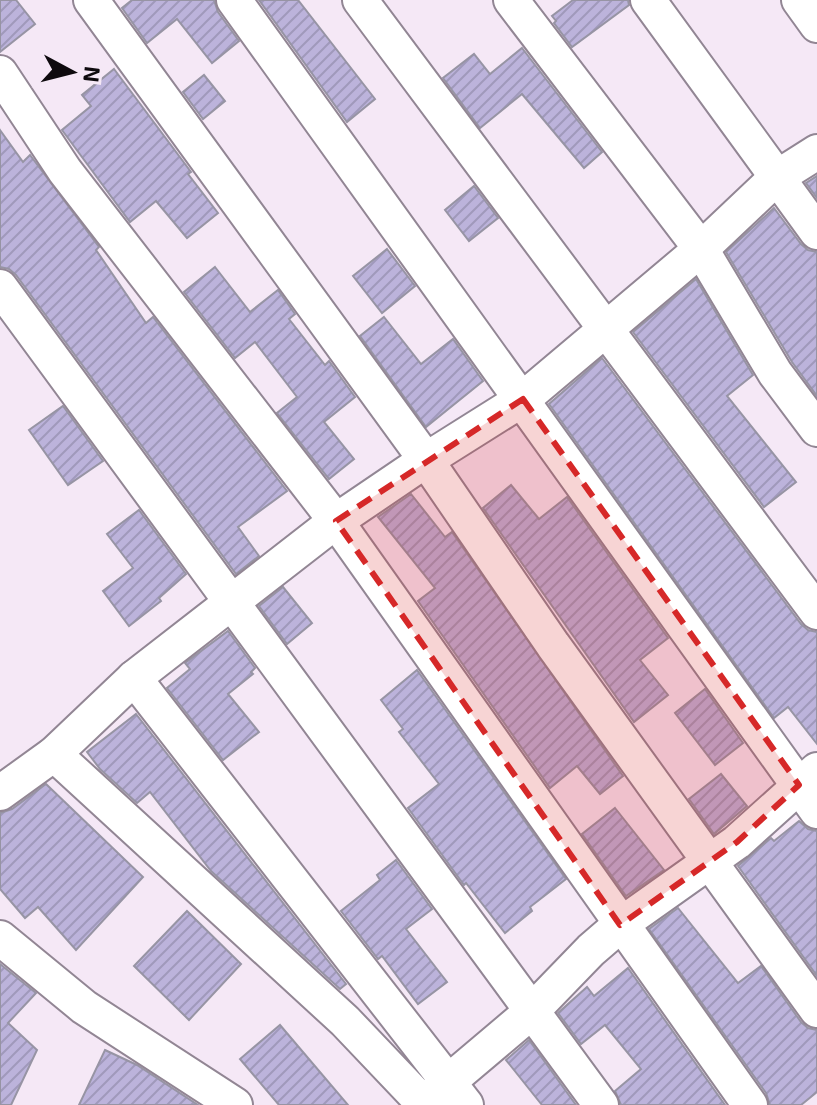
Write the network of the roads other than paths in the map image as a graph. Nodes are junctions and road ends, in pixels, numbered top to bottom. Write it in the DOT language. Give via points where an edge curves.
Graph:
graph roads {
  1 [pos="91,0"];
  2 [pos="234,0"];
  3 [pos="360,0"];
  4 [pos="511,0"];
  5 [pos="648,0"];
  6 [pos="799,0"];
  7 [pos="817,25"];
  8 [pos="0,73"];
  9 [pos="817,152"];
  10 [pos="776,178"];
  11 [pos="817,232"];
  12 [pos="701,249"];
  13 [pos="0,287"];
  14 [pos="605,329"];
  15 [pos="523,399"];
  16 [pos="817,429"];
  17 [pos="426,460"];
  18 [pos="336,521"];
  19 [pos="231,602"];
  20 [pos="817,612"];
  21 [pos="134,678"];
  22 [pos="54,754"];
  23 [pos="811,789"];
  24 [pos="0,793"];
  25 [pos="709,863"];
  26 [pos="620,925"];
  27 [pos="0,938"];
  28 [pos="817,1010"];
  29 [pos="531,1012"];
  30 [pos="457,1093"];
  31 [pos="422,1104"];
  32 [pos="235,1105"];
  33 [pos="601,1105"];
  34 [pos="750,1105"];
  1 -- 17 [label="street"];
  2 -- 15 [label="street"];
  3 -- 14 [label="street"];
  4 -- 12 [label="street"];
  5 -- 10 [label="street"];
  6 -- 7 [label="street"];
  8 -- 18 [label="street" via="65,171"];
  9 -- 10 [label="street"];
  10 -- 11 [label="street"];
  10 -- 12 [label="street"];
  12 -- 14 [label="street"];
  12 -- 16 [label="street" via="775,373"];
  13 -- 19 [label="street"];
  14 -- 15 [label="street"];
  14 -- 20 [label="street"];
  15 -- 17 [label="street"];
  15 -- 23 [label="street"];
  17 -- 18 [label="street"];
  17 -- 25 [label="street"];
  18 -- 19 [label="street"];
  18 -- 26 [label="street"];
  19 -- 21 [label="street"];
  19 -- 29 [label="street"];
  21 -- 22 [label="street"];
  21 -- 30 [label="street"];
  22 -- 24 [label="street"];
  22 -- 31 [label="street" via="345,1021"];
  23 -- 25 [label="street"];
  25 -- 26 [label="street"];
  25 -- 28 [label="street"];
  26 -- 29 [label="street"];
  26 -- 34 [label="street"];
  27 -- 32 [label="street" via="84,1007"];
  29 -- 30 [label="street"];
  29 -- 33 [label="street"];
  30 -- 31 [label="street"];
}
